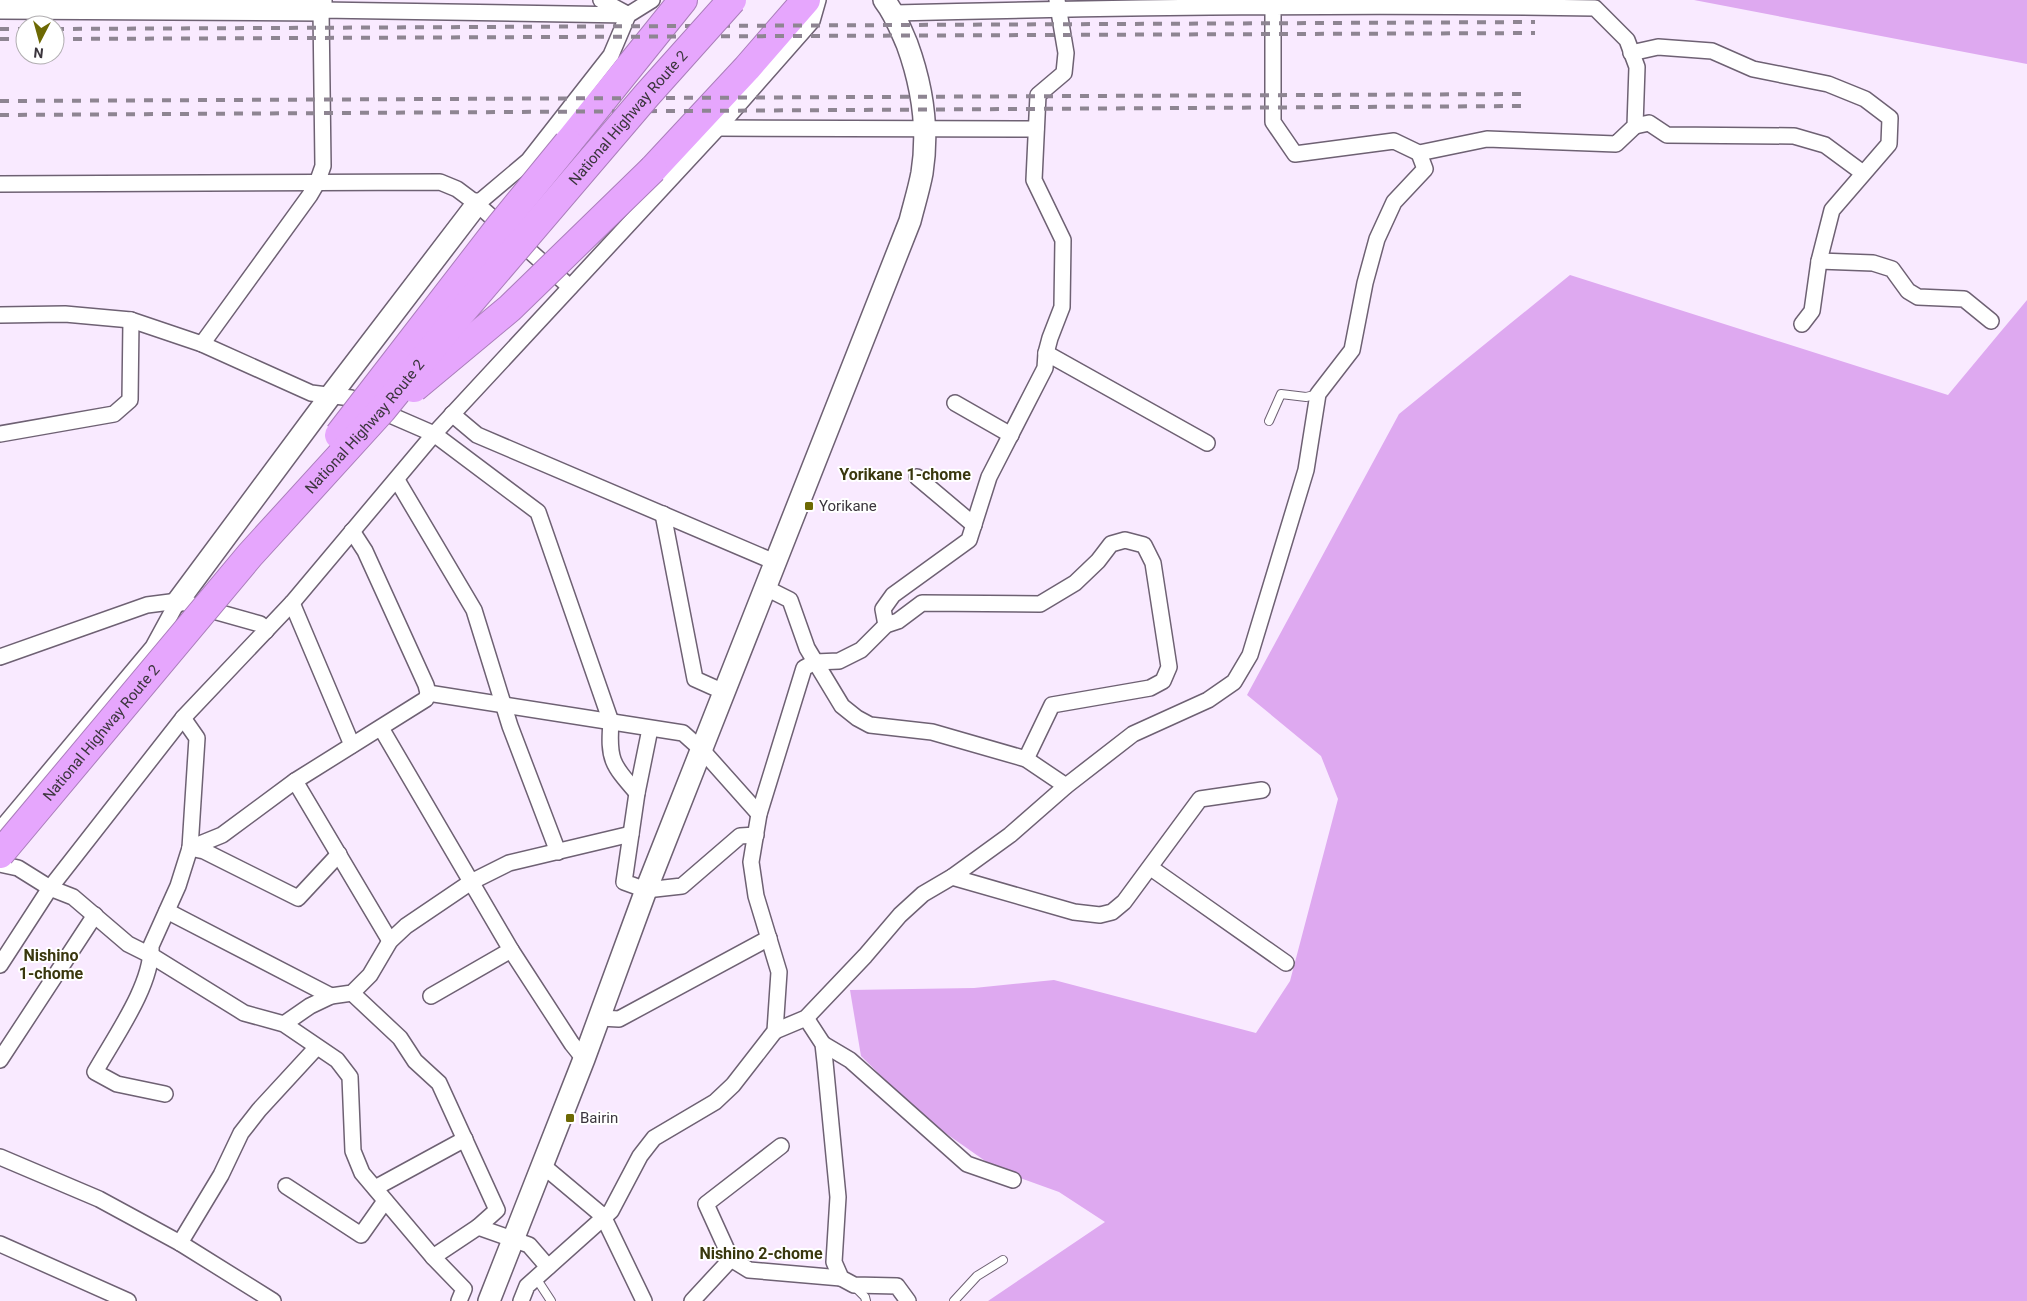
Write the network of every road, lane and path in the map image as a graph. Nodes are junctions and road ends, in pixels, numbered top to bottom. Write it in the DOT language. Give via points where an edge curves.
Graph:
graph roads {
  1 [pos="595,0"];
  2 [pos="601,0"];
  3 [pos="640,0"];
  4 [pos="652,0"];
  5 [pos="683,0"];
  6 [pos="732,0"];
  7 [pos="806,0"];
  8 [pos="818,0"];
  9 [pos="1459,3"];
  10 [pos="1057,4"];
  11 [pos="1178,4"];
  12 [pos="168,5"];
  13 [pos="321,5"];
  14 [pos="14,6"];
  15 [pos="890,6"];
  16 [pos="1273,8"];
  17 [pos="588,14"];
  18 [pos="628,15"];
  19 [pos="1632,53"];
  20 [pos="1635,126"];
  21 [pos="718,128"];
  22 [pos="924,128"];
  23 [pos="1036,129"];
  24 [pos="1418,153"];
  25 [pos="1863,173"];
  26 [pos="317,183"];
  27 [pos="0,184"];
  28 [pos="477,204"];
  29 [pos="1819,261"];
  30 [pos="570,287"];
  31 [pos="0,315"];
  32 [pos="131,320"];
  33 [pos="1991,321"];
  34 [pos="1802,324"];
  35 [pos="202,344"];
  36 [pos="1046,353"];
  37 [pos="1318,394"];
  38 [pos="331,395"];
  39 [pos="955,402"];
  40 [pos="382,410"];
  41 [pos="452,414"];
  42 [pos="1269,421"];
  43 [pos="0,434"];
  44 [pos="434,434"];
  45 [pos="1011,435"];
  46 [pos="1207,443"];
  47 [pos="917,477"];
  48 [pos="397,480"];
  49 [pos="663,514"];
  50 [pos="974,526"];
  51 [pos="352,531"];
  52 [pos="250,555"];
  53 [pos="776,563"];
  54 [pos="766,588"];
  55 [pos="178,601"];
  56 [pos="292,603"];
  57 [pos="886,625"];
  58 [pos="266,631"];
  59 [pos="0,657"];
  60 [pos="815,662"];
  61 [pos="724,692"];
  62 [pos="428,693"];
  63 [pos="505,705"];
  64 [pos="183,718"];
  65 [pos="611,722"];
  66 [pos="381,728"];
  67 [pos="650,729"];
  68 [pos="352,746"];
  69 [pos="702,750"];
  70 [pos="1026,759"];
  71 [pos="295,781"];
  72 [pos="1066,786"];
  73 [pos="1262,790"];
  74 [pos="637,793"];
  75 [pos="759,814"];
  76 [pos="0,830"];
  77 [pos="631,834"];
  78 [pos="756,835"];
  79 [pos="199,847"];
  80 [pos="558,852"];
  81 [pos="0,854"];
  82 [pos="339,854"];
  83 [pos="0,864"];
  84 [pos="1151,868"];
  85 [pos="952,877"];
  86 [pos="471,882"];
  87 [pos="50,888"];
  88 [pos="646,890"];
  89 [pos="167,911"];
  90 [pos="95,915"];
  91 [pos="769,938"];
  92 [pos="390,941"];
  93 [pos="511,950"];
  94 [pos="152,956"];
  95 [pos="1286,964"];
  96 [pos="0,965"];
  97 [pos="352,993"];
  98 [pos="331,996"];
  99 [pos="431,996"];
  100 [pos="600,1018"];
  101 [pos="806,1018"];
  102 [pos="284,1024"];
  103 [pos="775,1031"];
  104 [pos="823,1044"];
  105 [pos="317,1047"];
  106 [pos="584,1059"];
  107 [pos="0,1060"];
  108 [pos="165,1094"];
  109 [pos="465,1140"];
  110 [pos="781,1146"];
  111 [pos="0,1157"];
  112 [pos="542,1164"];
  113 [pos="1013,1180"];
  114 [pos="286,1186"];
  115 [pos="375,1188"];
  116 [pos="385,1201"];
  117 [pos="603,1216"];
  118 [pos="478,1227"];
  119 [pos="512,1240"];
  120 [pos="180,1243"];
  121 [pos="0,1244"];
  122 [pos="433,1257"];
  123 [pos="731,1259"];
  124 [pos="1002,1260"];
  125 [pos="548,1267"];
  126 [pos="536,1278"];
  127 [pos="847,1282"];
  128 [pos="128,1301"];
  129 [pos="273,1301"];
  130 [pos="459,1301"];
  131 [pos="489,1301"];
  132 [pos="521,1301"];
  133 [pos="551,1301"];
  134 [pos="644,1301"];
  135 [pos="692,1301"];
  136 [pos="866,1301"];
  137 [pos="908,1301"];
  138 [pos="954,1301"];
  1 -- 17 [label="street"];
  2 -- 18 [label="street"];
  3 -- 18 [label="lane"];
  4 -- 18 [label="street"];
  5 -- 52 [label="highway, bridge" via="366,397"];
  6 -- 40 [label="highway, National Highway Route 2, bridge" via="460,314"];
  7 -- 40 [label="highway, bridge" via="653,169 510,308 422,383"];
  8 -- 21 [label="street" via="812,21"];
  9 -- 16 [label="street"];
  9 -- 19 [label="street" via="1595,8 1627,40"];
  10 -- 11 [label="street"];
  10 -- 15 [label="street"];
  10 -- 23 [label="street" via="1066,53 1064,73 1038,95"];
  11 -- 16 [label="street"];
  12 -- 13 [label="street"];
  12 -- 14 [label="street"];
  13 -- 17 [label="street"];
  13 -- 26 [label="street" via="323,166"];
  15 -- 22 [label="street" via="914,63 922,95"];
  16 -- 24 [label="street" via="1273,122 1294,154 1394,140"];
  17 -- 18 [label="street"];
  18 -- 28 [label="street" via="611,55 528,160"];
  19 -- 20 [label="street" via="1637,67"];
  19 -- 25 [label="street" via="1658,47 1712,51 1753,69 1828,84 1865,99 1890,118 1889,144"];
  20 -- 24 [label="street" via="1616,144 1487,139"];
  20 -- 25 [label="street" via="1649,123 1667,135 1794,136 1825,145"];
  21 -- 22 [label="street"];
  21 -- 30 [label="street"];
  22 -- 23 [label="street"];
  22 -- 53 [label="street" via="922,172 910,221"];
  23 -- 36 [label="street" via="1034,180 1063,240 1062,307"];
  24 -- 37 [label="street" via="1425,169 1394,202 1377,239 1352,350"];
  25 -- 29 [label="street" via="1832,210"];
  26 -- 27 [label="street"];
  26 -- 28 [label="street" via="440,182"];
  26 -- 35 [label="street"];
  28 -- 30 [label="street"];
  28 -- 38 [label="street"];
  29 -- 33 [label="street" via="1873,262 1892,270 1908,291 1918,297 1964,298"];
  29 -- 34 [label="street" via="1812,311"];
  30 -- 41 [label="street"];
  31 -- 32 [label="street" via="65,314"];
  32 -- 35 [label="street"];
  32 -- 43 [label="street" via="130,400 114,414"];
  35 -- 38 [label="street" via="311,393"];
  36 -- 45 [label="street" via="1045,368"];
  36 -- 46 [label="street"];
  37 -- 42 [label="lane" via="1306,397 1281,394"];
  37 -- 72 [label="street" via="1304,478 1250,655 1234,682 1208,700 1133,734"];
  38 -- 44 [label="street" via="351,398"];
  38 -- 55 [label="street"];
  39 -- 45 [label="street"];
  40 -- 52 [label="highway, National Highway Route 2, bridge"];
  41 -- 44 [label="street"];
  41 -- 49 [label="street" via="477,434"];
  44 -- 48 [label="street"];
  44 -- 65 [label="street" via="538,512"];
  45 -- 50 [label="street" via="989,477"];
  47 -- 50 [label="street"];
  48 -- 51 [label="street"];
  48 -- 63 [label="street" via="474,610"];
  49 -- 53 [label="street"];
  49 -- 61 [label="street" via="695,679"];
  50 -- 57 [label="street" via="969,540 893,595 883,608"];
  51 -- 56 [label="street"];
  51 -- 62 [label="street" via="365,551"];
  52 -- 81 [label="highway, National Highway Route 2, bridge"];
  53 -- 54 [label="street"];
  54 -- 60 [label="street" via="790,600"];
  54 -- 61 [label="street"];
  55 -- 58 [label="street" via="260,624"];
  55 -- 59 [label="street" via="147,605"];
  55 -- 76 [label="street" via="153,647"];
  56 -- 58 [label="street"];
  56 -- 68 [label="street"];
  57 -- 60 [label="street" via="861,650 839,662"];
  57 -- 70 [label="street" via="898,621 922,604 1040,604 1075,584 1111,544 1125,540 1144,545 1153,564 1169,667 1164,681 1150,688 1052,705"];
  58 -- 64 [label="street"];
  60 -- 70 [label="street" via="842,706 870,725 932,732"];
  60 -- 75 [label="street" via="804,668"];
  61 -- 69 [label="street"];
  62 -- 63 [label="street"];
  62 -- 66 [label="street" via="426,700"];
  63 -- 65 [label="street"];
  63 -- 80 [label="street"];
  64 -- 79 [label="street" via="197,738"];
  64 -- 87 [label="street"];
  65 -- 67 [label="street"];
  65 -- 74 [label="street" via="609,745 615,768"];
  66 -- 68 [label="street"];
  66 -- 86 [label="street"];
  67 -- 69 [label="street" via="683,733"];
  67 -- 74 [label="street"];
  68 -- 71 [label="street"];
  69 -- 75 [label="street"];
  69 -- 88 [label="street"];
  70 -- 72 [label="street"];
  71 -- 79 [label="street" via="222,836"];
  71 -- 82 [label="street"];
  72 -- 85 [label="street" via="1010,835"];
  73 -- 84 [label="street" via="1200,799"];
  74 -- 77 [label="street"];
  75 -- 78 [label="street"];
  77 -- 80 [label="street"];
  77 -- 88 [label="street" via="624,882"];
  78 -- 88 [label="street" via="740,836 682,886"];
  78 -- 91 [label="street" via="751,862 756,896"];
  79 -- 82 [label="street" via="298,898"];
  79 -- 89 [label="street"];
  80 -- 86 [label="street" via="509,863"];
  82 -- 92 [label="street"];
  83 -- 87 [label="street" via="18,868"];
  84 -- 85 [label="street" via="1124,902 1112,912 1100,914 1074,912"];
  84 -- 95 [label="street"];
  85 -- 101 [label="street" via="923,894 900,915"];
  86 -- 92 [label="street" via="406,926"];
  86 -- 93 [label="street"];
  87 -- 90 [label="street" via="72,897"];
  87 -- 96 [label="street"];
  88 -- 100 [label="street"];
  89 -- 94 [label="street" via="152,946"];
  89 -- 98 [label="street"];
  90 -- 94 [label="street" via="128,944"];
  90 -- 107 [label="street"];
  91 -- 100 [label="street" via="618,1019"];
  91 -- 103 [label="street" via="779,972"];
  92 -- 97 [label="street" via="370,975"];
  93 -- 99 [label="street"];
  93 -- 106 [label="street"];
  94 -- 102 [label="street" via="244,1013"];
  94 -- 108 [label="street" via="136,999 95,1072 116,1084"];
  97 -- 98 [label="street"];
  97 -- 109 [label="street" via="400,1038 415,1061 439,1083"];
  98 -- 102 [label="street"];
  100 -- 106 [label="street"];
  101 -- 103 [label="street"];
  101 -- 104 [label="street"];
  102 -- 105 [label="street"];
  103 -- 117 [label="street" via="733,1085 715,1102 654,1138 640,1156 611,1211"];
  104 -- 113 [label="street" via="850,1060 967,1164"];
  104 -- 127 [label="street" via="838,1197 834,1262"];
  105 -- 115 [label="street" via="337,1060 350,1077 353,1151 362,1173"];
  105 -- 120 [label="street" via="241,1133 221,1175"];
  106 -- 112 [label="street"];
  109 -- 115 [label="street"];
  109 -- 118 [label="street" via="497,1210"];
  110 -- 123 [label="street" via="706,1204"];
  111 -- 120 [label="street" via="100,1199"];
  112 -- 117 [label="street"];
  112 -- 119 [label="street"];
  114 -- 116 [label="street" via="361,1236"];
  115 -- 116 [label="street"];
  116 -- 122 [label="street"];
  117 -- 125 [label="street"];
  117 -- 134 [label="street"];
  118 -- 119 [label="street"];
  118 -- 122 [label="street"];
  119 -- 125 [label="street" via="529,1245"];
  119 -- 131 [label="street"];
  120 -- 129 [label="street"];
  121 -- 128 [label="street"];
  122 -- 130 [label="street" via="464,1289"];
  123 -- 127 [label="street" via="749,1270"];
  123 -- 135 [label="street"];
  124 -- 138 [label="lane" via="978,1276"];
  125 -- 126 [label="street"];
  126 -- 132 [label="street" via="527,1286"];
  126 -- 133 [label="lane"];
  127 -- 136 [label="lane"];
  127 -- 137 [label="street" via="896,1286"];
}
